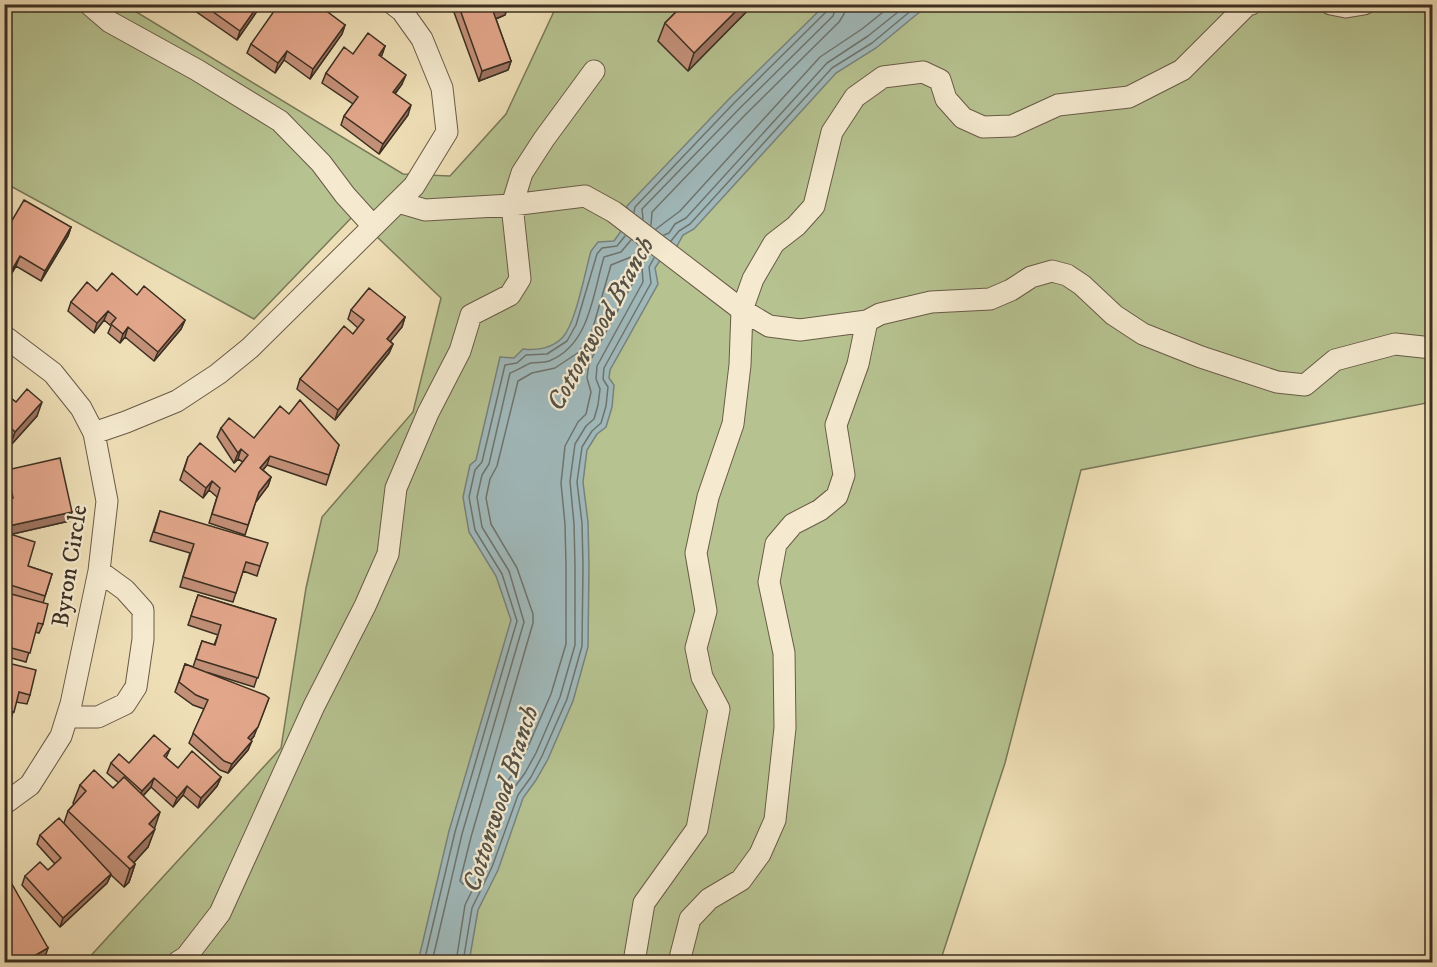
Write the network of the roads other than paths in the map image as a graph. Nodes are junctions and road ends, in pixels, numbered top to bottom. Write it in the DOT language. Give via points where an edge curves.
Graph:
graph roads {
  1 [pos="89,4"];
  2 [pos="1251,4"];
  3 [pos="1331,4"];
  4 [pos="1364,4"];
  5 [pos="400,7"];
  6 [pos="594,71"];
  7 [pos="398,202"];
  8 [pos="512,205"];
  9 [pos="373,226"];
  10 [pos="742,310"];
  11 [pos="867,321"];
  12 [pos="4,336"];
  13 [pos="1432,348"];
  14 [pos="94,433"];
  15 [pos="99,571"];
  16 [pos="67,717"];
  17 [pos="4,804"];
  18 [pos="178,963"];
  19 [pos="634,963"];
  20 [pos="679,963"];
  1 -- 9 [label="street" via="110,22 280,121 321,162"];
  2 -- 10 [label="street" via="1182,70 1129,97 1058,105 1012,126 982,128 963,118 946,99 940,80 923,72 883,77 855,96 832,132 814,206 774,243 753,279"];
  3 -- 4 [label="street"];
  5 -- 7 [label="street" via="422,39 442,88 447,132 414,186"];
  6 -- 8 [label="street" via="522,173"];
  7 -- 8 [label="street" via="425,210"];
  7 -- 9 [label="street"];
  8 -- 10 [label="street" via="585,196 614,212"];
  8 -- 18 [label="street" via="520,279 510,295 471,315 459,351 396,488 388,554 365,606 314,706 220,913"];
  9 -- 14 [label="street" via="250,348 218,374 177,401"];
  10 -- 11 [label="street" via="769,326 800,330"];
  10 -- 19 [label="street" via="733,424 708,497 696,553 706,611 696,648 702,677 719,709 697,829 644,903"];
  11 -- 13 [label="street" via="931,302 990,299 1031,277 1052,271 1082,285 1114,315 1143,334 1277,382 1305,386 1335,360 1395,344"];
  11 -- 20 [label="street" via="858,364 836,425 844,475 837,496 793,524 776,544 769,582 784,653 785,728 775,820 760,854 741,880 709,899 690,919"];
  12 -- 14 [label="street, Byron Circle" via="53,373 81,408"];
  14 -- 15 [label="street, Byron Circle" via="107,501"];
  15 -- 16 [label="street, Byron Circle"];
  15 -- 16 [label="street" via="125,590 143,610 136,687 125,704 98,717"];
  16 -- 17 [label="street, Byron Circle" via="42,769 30,785"];
}
